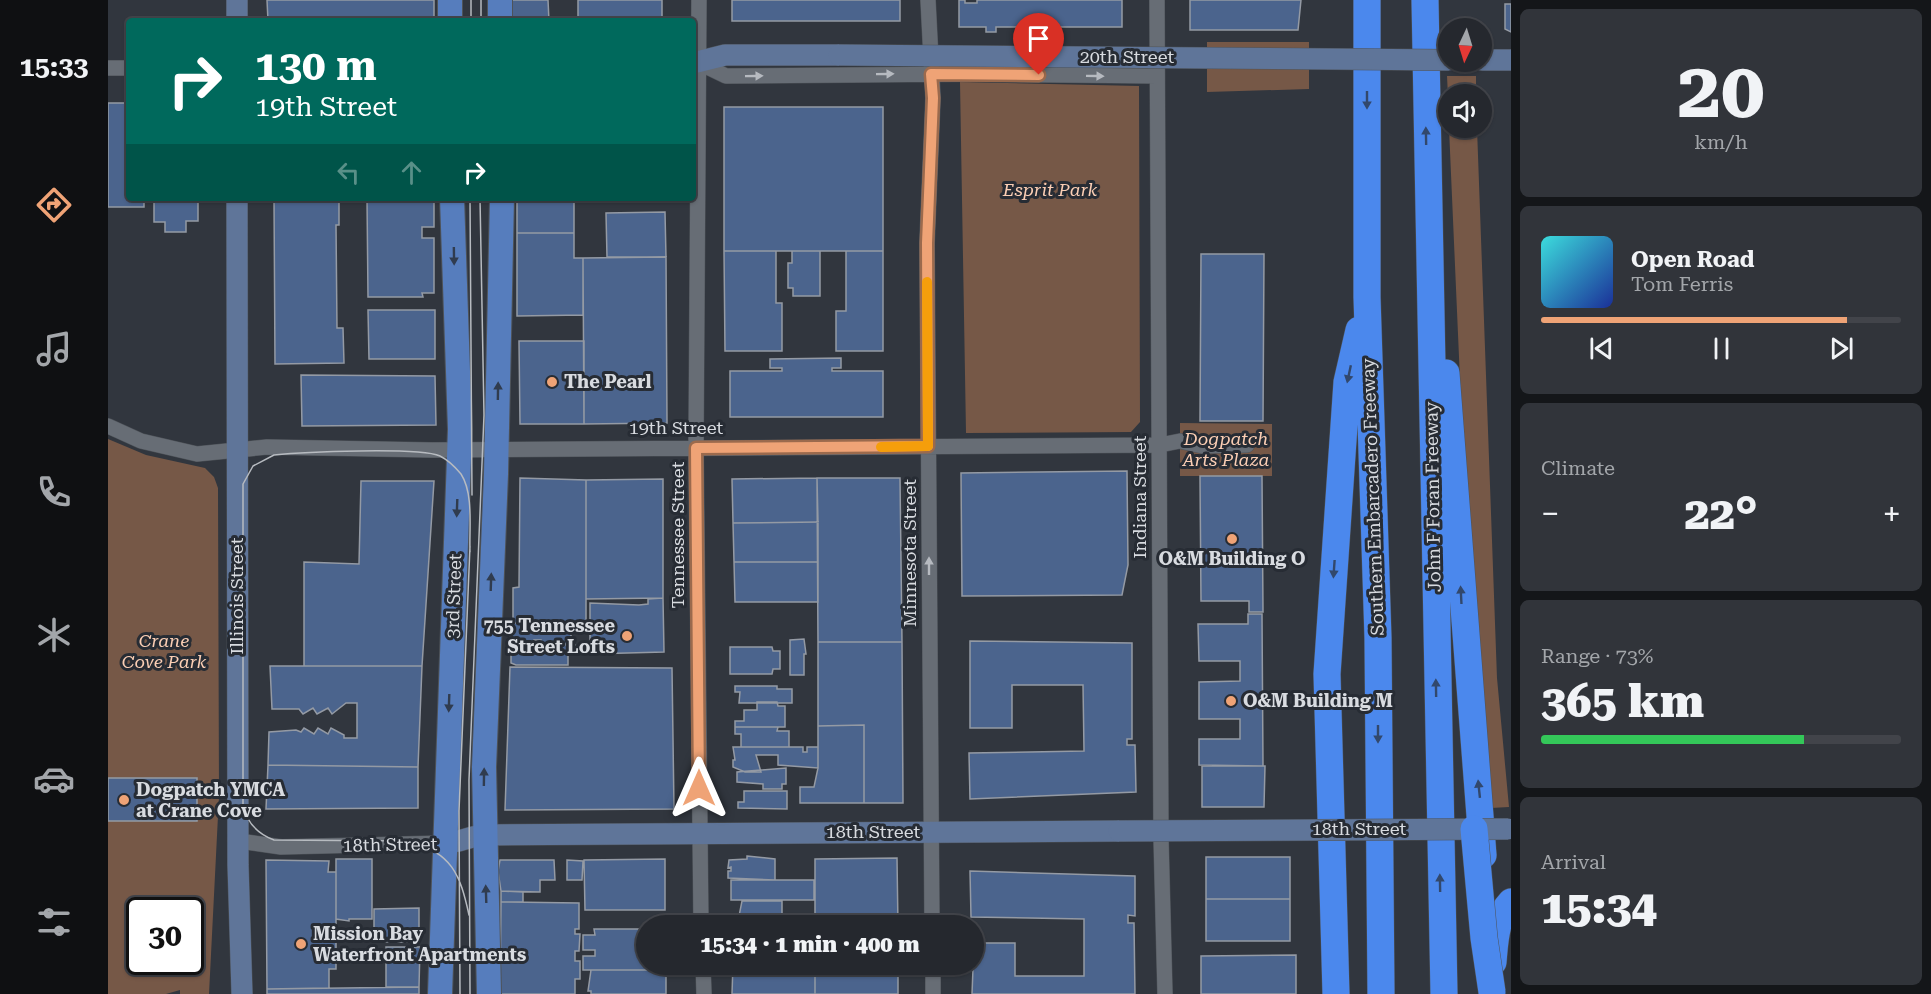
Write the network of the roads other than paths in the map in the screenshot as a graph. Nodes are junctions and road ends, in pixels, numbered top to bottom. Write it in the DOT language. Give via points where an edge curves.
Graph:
graph roads {
  1 [pos="237,0"];
  2 [pos="450,0"];
  3 [pos="500,0"];
  4 [pos="699,0"];
  5 [pos="928,0"];
  6 [pos="1157,0"];
  7 [pos="1367,0"];
  8 [pos="1425,0"];
  9 [pos="237,18"];
  10 [pos="450,18"];
  11 [pos="500,18"];
  12 [pos="1438,60"];
  13 [pos="1492,60"];
  14 [pos="1508,60"];
  15 [pos="696,63"];
  16 [pos="108,68"];
  17 [pos="126,68"];
  18 [pos="931,74"];
  19 [pos="1157,76"];
  20 [pos="1426,173"];
  21 [pos="237,201"];
  22 [pos="452,201"];
  23 [pos="502,201"];
  24 [pos="1367,297"];
  25 [pos="108,426"];
  26 [pos="1160,445"];
  27 [pos="1247,445"];
  28 [pos="928,446"];
  29 [pos="696,448"];
  30 [pos="496,449"];
  31 [pos="236,450"];
  32 [pos="459,450"];
  33 [pos="1474,829"];
  34 [pos="1509,829"];
  35 [pos="1332,830"];
  36 [pos="931,831"];
  37 [pos="699,833"];
  38 [pos="484,835"];
  39 [pos="239,841"];
  40 [pos="445,843"];
  41 [pos="1507,906"];
  42 [pos="701,915"];
  43 [pos="932,915"];
  44 [pos="703,975"];
  45 [pos="933,975"];
  46 [pos="1491,993"];
  47 [pos="242,994"];
  48 [pos="440,994"];
  49 [pos="489,994"];
  50 [pos="704,994"];
  51 [pos="933,994"];
  52 [pos="1165,994"];
  53 [pos="1337,994"];
  54 [pos="1381,994"];
  55 [pos="1444,994"];
  1 -- 9 [label="street"];
  2 -- 10 [label="main road"];
  3 -- 11 [label="main road"];
  4 -- 15 [label="street, Tennessee Street"];
  5 -- 18 [label="street, Minnesota Street"];
  6 -- 19 [label="street, Indiana Street"];
  7 -- 24 [label="highway, Southern Embarcadero Freeway, one-way"];
  20 -- 8 [label="highway, John F Foran Freeway, one-way"];
  12 -- 15 [label="street, 20th Street, bridge" via="839,55 725,56"];
  13 -- 14 [label="street"];
  15 -- 18 [label="street, 20th Street, one-way" via="726,76"];
  15 -- 29 [label="street, Tennessee Street"];
  16 -- 17 [label="street"];
  18 -- 19 [label="street, 20th Street, one-way"];
  18 -- 28 [label="street, Minnesota Street"];
  19 -- 26 [label="street, Indiana Street"];
  46 -- 20 [label="highway, one-way" via="1453,437"];
  55 -- 20 [label="highway, John F Foran Freeway, one-way"];
  21 -- 31 [label="street, Illinois Street"];
  22 -- 32 [label="main road, 3rd Street, one-way"];
  30 -- 23 [label="main road, 3rd Street, one-way"];
  24 -- 53 [label="highway, one-way" via="1347,382 1327,674"];
  24 -- 54 [label="highway, Southern Embarcadero Freeway, one-way" via="1378,638"];
  25 -- 31 [label="street, 19th Street" via="141,441 178,451 197,454"];
  26 -- 27 [label="street, 19th Street" via="1180,441 1202,446"];
  26 -- 28 [label="street, 19th Street"];
  26 -- 52 [label="street, Indiana Street"];
  28 -- 29 [label="street, 19th Street"];
  36 -- 28 [label="street, Minnesota Street, one-way"];
  29 -- 30 [label="street, 19th Street"];
  29 -- 37 [label="street, Tennessee Street"];
  30 -- 32 [label="street, 19th Street"];
  38 -- 30 [label="main road, 3rd Street, one-way"];
  31 -- 32 [label="street, 19th Street"];
  31 -- 39 [label="street, Illinois Street"];
  32 -- 40 [label="main road, 3rd Street, one-way"];
  33 -- 34 [label="street, 18th Street, bridge"];
  33 -- 35 [label="street, 18th Street, bridge"];
  33 -- 46 [label="highway, bridge"];
  35 -- 36 [label="street, 18th Street, bridge"];
  35 -- 53 [label="highway"];
  36 -- 37 [label="street, 18th Street"];
  36 -- 43 [label="street, Minnesota Street"];
  37 -- 38 [label="street, 18th Street"];
  37 -- 42 [label="street, Tennessee Street"];
  38 -- 40 [label="street, 18th Street"];
  49 -- 38 [label="main road, 3rd Street, one-way"];
  39 -- 40 [label="street, 18th Street" via="281,847"];
  39 -- 47 [label="street, Illinois Street"];
  40 -- 48 [label="main road, 3rd Street"];
  41 -- 46 [label="highway, bridge" via="1497,927"];
  44 -- 50 [label="street"];
  45 -- 51 [label="street"];
}
